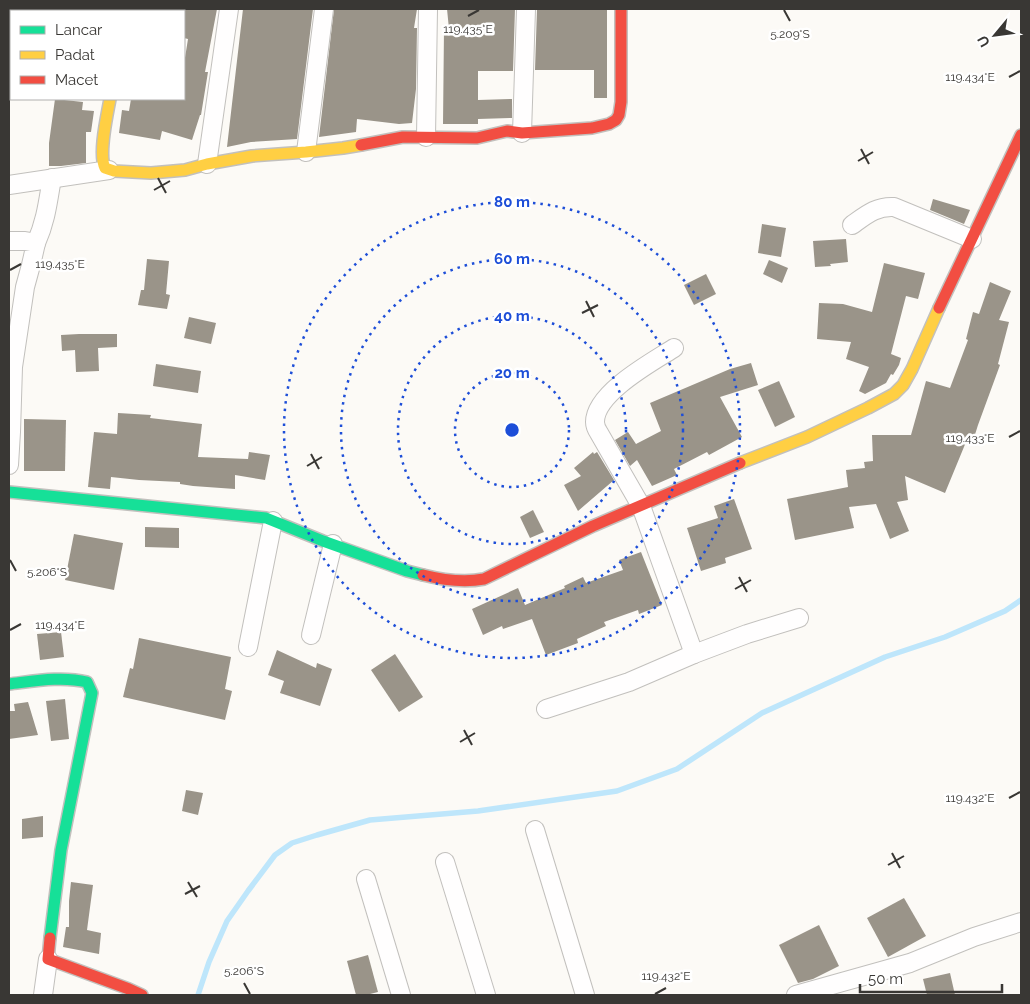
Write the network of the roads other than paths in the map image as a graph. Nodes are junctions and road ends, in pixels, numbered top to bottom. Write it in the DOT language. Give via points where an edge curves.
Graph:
graph roads {
  1 [pos="229,9"];
  2 [pos="324,9"];
  3 [pos="428,9"];
  4 [pos="526,9"];
  5 [pos="621,9"];
  6 [pos="110,100"];
  7 [pos="522,133"];
  8 [pos="1021,135"];
  9 [pos="426,137"];
  10 [pos="306,152"];
  11 [pos="207,164"];
  12 [pos="109,170"];
  13 [pos="52,178"];
  14 [pos="9,184"];
  15 [pos="852,225"];
  16 [pos="972,239"];
  17 [pos="9,241"];
  18 [pos="36,243"];
  19 [pos="674,348"];
  20 [pos="9,465"];
  21 [pos="9,492"];
  22 [pos="641,506"];
  23 [pos="273,521"];
  24 [pos="333,544"];
  25 [pos="799,618"];
  26 [pos="311,635"];
  27 [pos="248,647"];
  28 [pos="694,654"];
  29 [pos="9,684"];
  30 [pos="546,709"];
  31 [pos="536,830"];
  32 [pos="445,862"];
  33 [pos="366,880"];
  34 [pos="1021,922"];
  35 [pos="48,959"];
  36 [pos="43,995"];
  37 [pos="142,995"];
  38 [pos="401,995"];
  39 [pos="486,995"];
  40 [pos="585,995"];
  41 [pos="796,995"];
  1 -- 11 [label="street"];
  2 -- 10 [label="street"];
  3 -- 9 [label="street"];
  4 -- 7 [label="street"];
  5 -- 7 [label="street" via="621,102 616,120 592,128"];
  6 -- 12 [label="street" via="102,151 103,164"];
  7 -- 9 [label="street" via="508,131 477,138"];
  8 -- 16 [label="street"];
  9 -- 10 [label="street" via="403,137"];
  10 -- 11 [label="street" via="252,156"];
  11 -- 12 [label="street" via="150,173"];
  12 -- 13 [label="street"];
  13 -- 14 [label="street"];
  13 -- 18 [label="street" via="46,217"];
  15 -- 16 [label="street" via="883,207 894,207"];
  16 -- 22 [label="street" via="912,369 894,394 807,437"];
  17 -- 18 [label="street"];
  18 -- 20 [label="street" via="25,287 13,367"];
  19 -- 22 [label="street" via="621,383 596,412 594,424 598,433"];
  21 -- 23 [label="street" via="242,514"];
  22 -- 24 [label="street" via="492,575 470,582 407,571"];
  22 -- 28 [label="street"];
  23 -- 24 [label="street"];
  23 -- 27 [label="street"];
  24 -- 26 [label="street"];
  25 -- 28 [label="street"];
  28 -- 30 [label="street" via="629,682"];
  29 -- 35 [label="street" via="75,679 87,682 92,693 61,850"];
  31 -- 40 [label="street"];
  32 -- 39 [label="street"];
  33 -- 38 [label="street"];
  34 -- 41 [label="street" via="910,963"];
  35 -- 36 [label="street"];
  35 -- 37 [label="street"];
}
